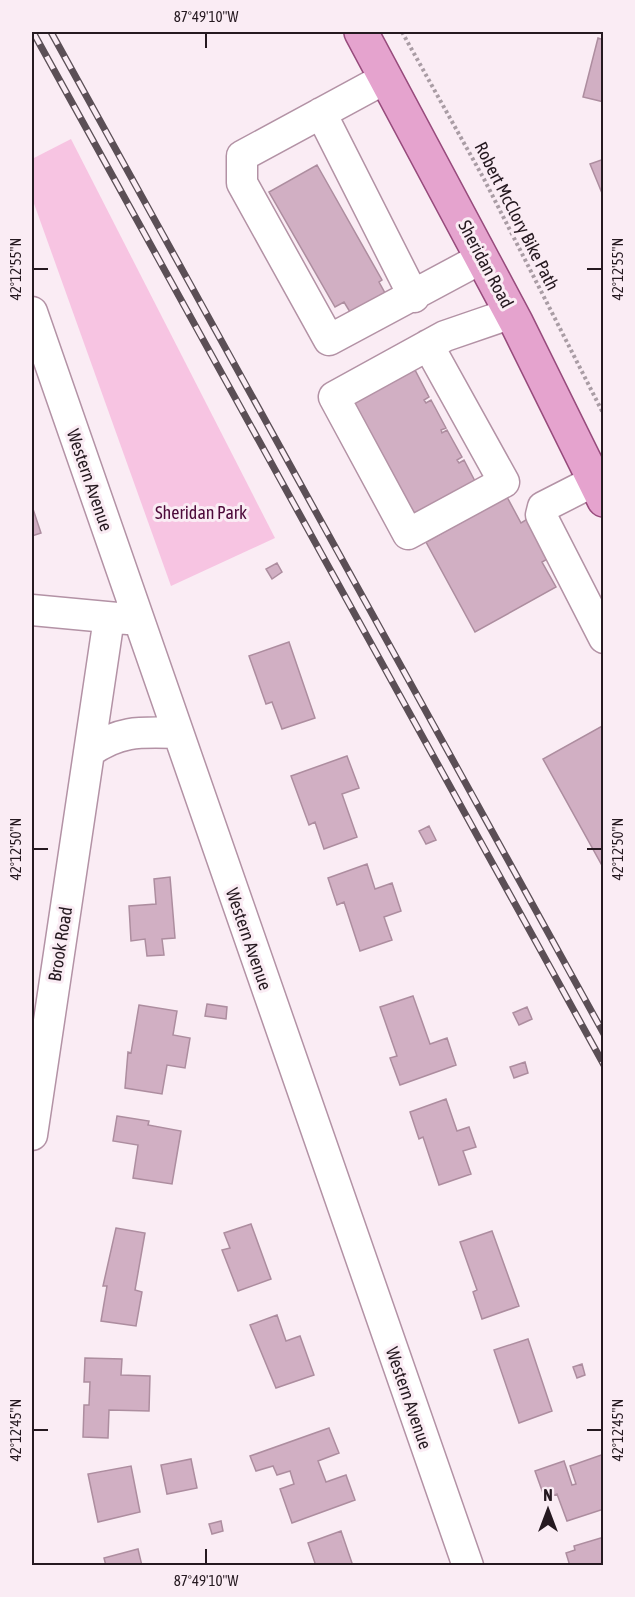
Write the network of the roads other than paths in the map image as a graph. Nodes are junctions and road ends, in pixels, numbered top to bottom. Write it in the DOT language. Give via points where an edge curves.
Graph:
graph roads {
  1 [pos="361,32"];
  2 [pos="386,78"];
  3 [pos="321,113"];
  4 [pos="482,258"];
  5 [pos="414,297"];
  6 [pos="32,312"];
  7 [pos="512,314"];
  8 [pos="429,345"];
  9 [pos="599,490"];
  10 [pos="32,610"];
  11 [pos="109,618"];
  12 [pos="140,619"];
  13 [pos="603,638"];
  14 [pos="177,733"];
  15 [pos="89,752"];
  16 [pos="32,1135"];
  17 [pos="468,1566"];
  1 -- 2 [label="main road, Sheridan Road"];
  2 -- 3 [label="street"];
  2 -- 4 [label="main road, Sheridan Road"];
  3 -- 5 [label="street"];
  3 -- 5 [label="street" via="242,156 242,183 329,340"];
  4 -- 5 [label="street"];
  4 -- 7 [label="main road, Sheridan Road"];
  6 -- 12 [label="street, Western Avenue"];
  7 -- 8 [label="street"];
  7 -- 9 [label="main road, Sheridan Road"];
  8 -- 8 [label="street" via="334,397 408,534 504,482"];
  9 -- 13 [label="street" via="543,507 541,514"];
  10 -- 11 [label="street"];
  11 -- 12 [label="street"];
  11 -- 15 [label="street, Brook Road"];
  12 -- 14 [label="street, Western Avenue"];
  14 -- 15 [label="street" via="132,732 106,740"];
  14 -- 17 [label="street, Western Avenue"];
  15 -- 16 [label="street, Brook Road"];
}
